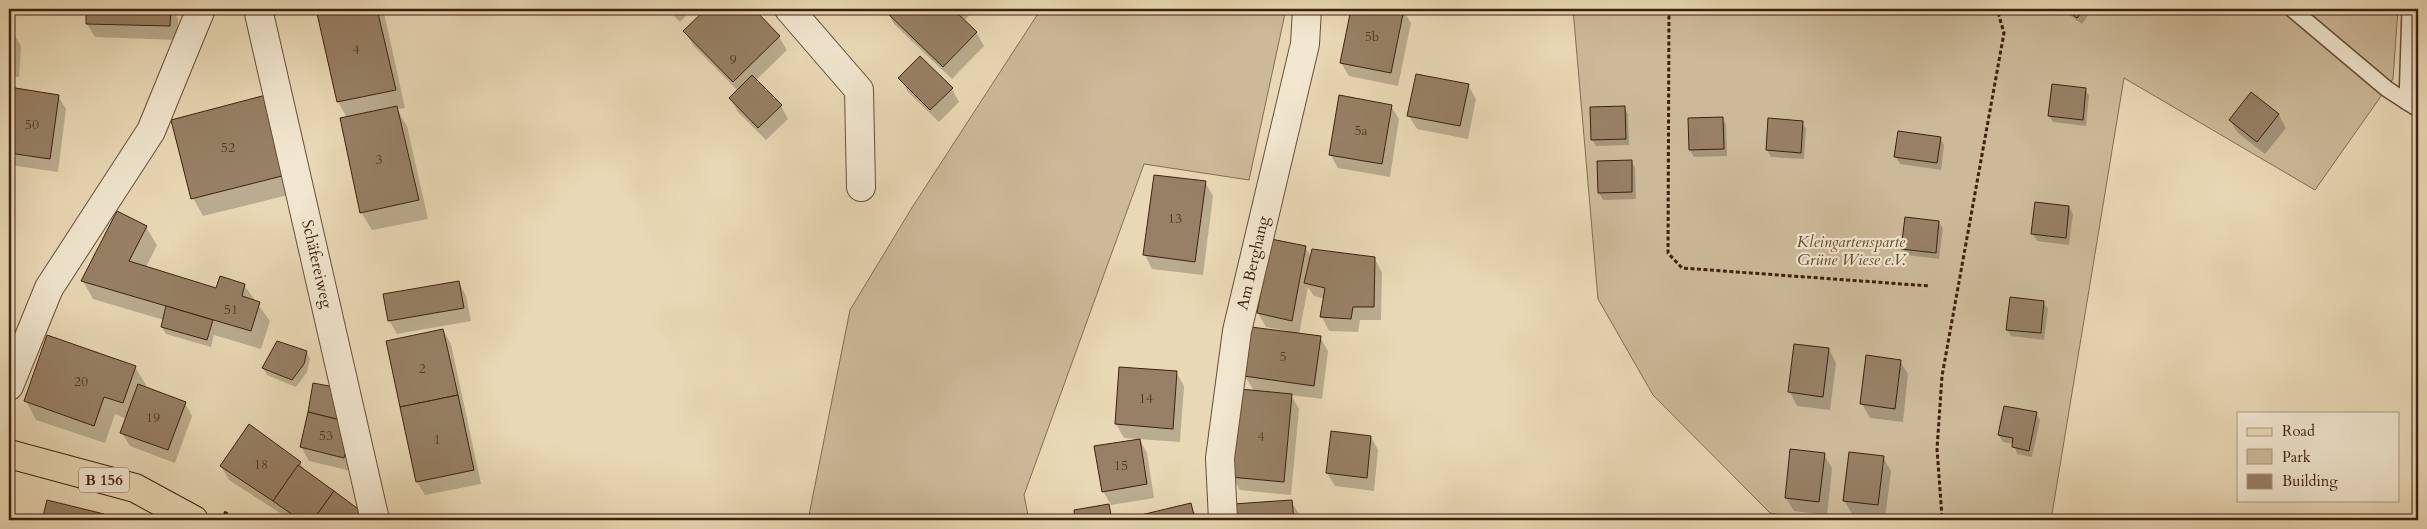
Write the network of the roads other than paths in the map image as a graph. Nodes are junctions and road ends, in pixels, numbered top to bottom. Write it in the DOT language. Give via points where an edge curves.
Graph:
graph roads {
  1 [pos="201,9"];
  2 [pos="258,9"];
  3 [pos="789,9"];
  4 [pos="1307,9"];
  5 [pos="2292,9"];
  6 [pos="2410,9"];
  7 [pos="2413,106"];
  8 [pos="861,187"];
  9 [pos="9,386"];
  10 [pos="9,454"];
  11 [pos="194,520"];
  12 [pos="375,520"];
  13 [pos="1223,520"];
  1 -- 9 [label="street" via="151,131 49,288"];
  2 -- 12 [label="street, Schäfereiweg"];
  3 -- 8 [label="street" via="859,90"];
  4 -- 13 [label="street, Am Berghang" via="1305,44 1237,331 1220,458"];
  5 -- 7 [label="lane" via="2387,89"];
  6 -- 7 [label="lane"];
  10 -- 11 [label="main road, B 156" via="135,488"];
}
